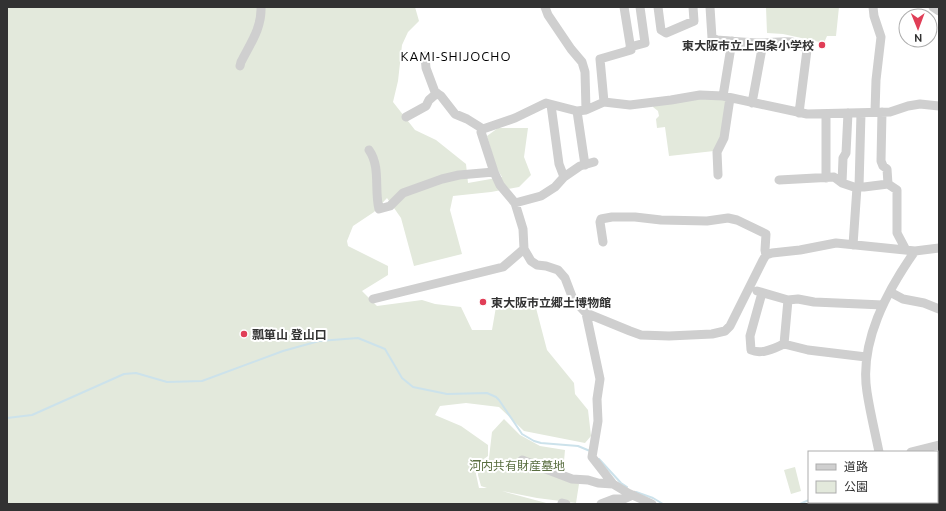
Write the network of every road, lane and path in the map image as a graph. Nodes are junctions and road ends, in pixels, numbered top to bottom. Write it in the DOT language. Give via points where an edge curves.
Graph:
graph roads {
  1 [pos="261,7"];
  2 [pos="545,7"];
  3 [pos="624,7"];
  4 [pos="640,7"];
  5 [pos="658,7"];
  6 [pos="692,7"];
  7 [pos="710,7"];
  8 [pos="873,7"];
  9 [pos="934,7"];
  10 [pos="939,11"];
  11 [pos="732,41"];
  12 [pos="763,43"];
  13 [pos="630,47"];
  14 [pos="425,56"];
  15 [pos="240,66"];
  16 [pos="437,93"];
  17 [pos="727,97"];
  18 [pos="604,102"];
  19 [pos="752,103"];
  20 [pos="551,105"];
  21 [pos="939,106"];
  22 [pos="582,111"];
  23 [pos="878,112"];
  24 [pos="799,113"];
  25 [pos="848,113"];
  26 [pos="861,113"];
  27 [pos="826,114"];
  28 [pos="406,117"];
  29 [pos="483,129"];
  30 [pos="369,150"];
  31 [pos="494,172"];
  32 [pos="718,175"];
  33 [pos="564,177"];
  34 [pos="826,178"];
  35 [pos="779,180"];
  36 [pos="842,183"];
  37 [pos="888,184"];
  38 [pos="858,187"];
  39 [pos="516,203"];
  40 [pos="603,242"];
  41 [pos="853,245"];
  42 [pos="939,248"];
  43 [pos="524,249"];
  44 [pos="910,251"];
  45 [pos="766,255"];
  46 [pos="750,288"];
  47 [pos="890,292"];
  48 [pos="762,293"];
  49 [pos="372,299"];
  50 [pos="788,300"];
  51 [pos="883,305"];
  52 [pos="939,309"];
  53 [pos="586,313"];
  54 [pos="784,344"];
  55 [pos="866,357"];
  56 [pos="939,445"];
  57 [pos="879,451"];
  58 [pos="915,451"];
  59 [pos="522,460"];
  60 [pos="613,484"];
  61 [pos="633,495"];
  62 [pos="601,504"];
  63 [pos="652,504"];
  64 [pos="871,504"];
  65 [pos="886,504"];
  1 -- 15 [label="street" via="259,29"];
  2 -- 22 [label="street" via="582,62 585,72"];
  3 -- 13 [label="street"];
  4 -- 13 [label="street" via="645,43"];
  5 -- 6 [label="street" via="661,30 666,32 694,21"];
  7 -- 11 [label="street" via="712,38"];
  8 -- 23 [label="street" via="881,37 876,80"];
  9 -- 10 [label="street"];
  11 -- 12 [label="street"];
  11 -- 17 [label="street"];
  12 -- 19 [label="street"];
  12 -- 24 [label="street" via="784,40 802,45 807,50"];
  13 -- 18 [label="street" via="631,50 600,59"];
  14 -- 16 [label="street" via="426,68"];
  16 -- 28 [label="street" via="428,100 426,106"];
  16 -- 29 [label="street" via="455,114"];
  17 -- 18 [label="street" via="700,95 630,105"];
  17 -- 19 [label="street"];
  17 -- 32 [label="street" via="724,138 717,152"];
  18 -- 22 [label="street"];
  19 -- 24 [label="street"];
  20 -- 22 [label="street"];
  20 -- 29 [label="street" via="543,104 515,118"];
  20 -- 33 [label="street" via="559,164"];
  21 -- 23 [label="street" via="920,104 890,112"];
  22 -- 33 [label="street" via="590,164 580,166"];
  23 -- 26 [label="street"];
  23 -- 37 [label="street" via="882,161 883,166 887,168"];
  24 -- 27 [label="street"];
  25 -- 26 [label="street"];
  25 -- 27 [label="street"];
  25 -- 36 [label="street"];
  26 -- 38 [label="street"];
  27 -- 34 [label="street"];
  29 -- 31 [label="street" via="481,132"];
  30 -- 31 [label="street" via="377,171 376,198 379,209 390,206 403,193 442,179 460,174"];
  31 -- 39 [label="street" via="500,185"];
  33 -- 39 [label="street" via="541,196"];
  34 -- 35 [label="street"];
  34 -- 36 [label="street" via="834,177"];
  36 -- 38 [label="street"];
  37 -- 38 [label="street"];
  37 -- 44 [label="street" via="897,190 897,233"];
  38 -- 41 [label="street"];
  39 -- 43 [label="street" via="523,229"];
  40 -- 45 [label="street" via="600,222 602,218 707,221 728,218 766,234"];
  41 -- 44 [label="street"];
  41 -- 45 [label="street" via="836,243"];
  42 -- 44 [label="street"];
  43 -- 49 [label="street" via="503,267"];
  43 -- 53 [label="street" via="531,261 558,270 565,278 573,299"];
  44 -- 47 [label="street" via="904,268"];
  45 -- 46 [label="street"];
  46 -- 48 [label="street"];
  46 -- 53 [label="street" via="730,326 725,331 712,334 642,335"];
  47 -- 51 [label="street"];
  47 -- 52 [label="street" via="903,299 924,302"];
  48 -- 50 [label="street"];
  48 -- 54 [label="street" via="750,336 751,350 762,352"];
  50 -- 51 [label="street"];
  50 -- 54 [label="street"];
  51 -- 55 [label="street"];
  53 -- 60 [label="street" via="600,379 597,399 598,421 592,457"];
  54 -- 55 [label="street" via="808,350"];
  55 -- 57 [label="street" via="866,391"];
  56 -- 58 [label="street"];
  59 -- 60 [label="street" via="572,479"];
  60 -- 61 [label="street"];
  61 -- 62 [label="street"];
  61 -- 63 [label="street"];
  64 -- 65 [label="street"];
}
